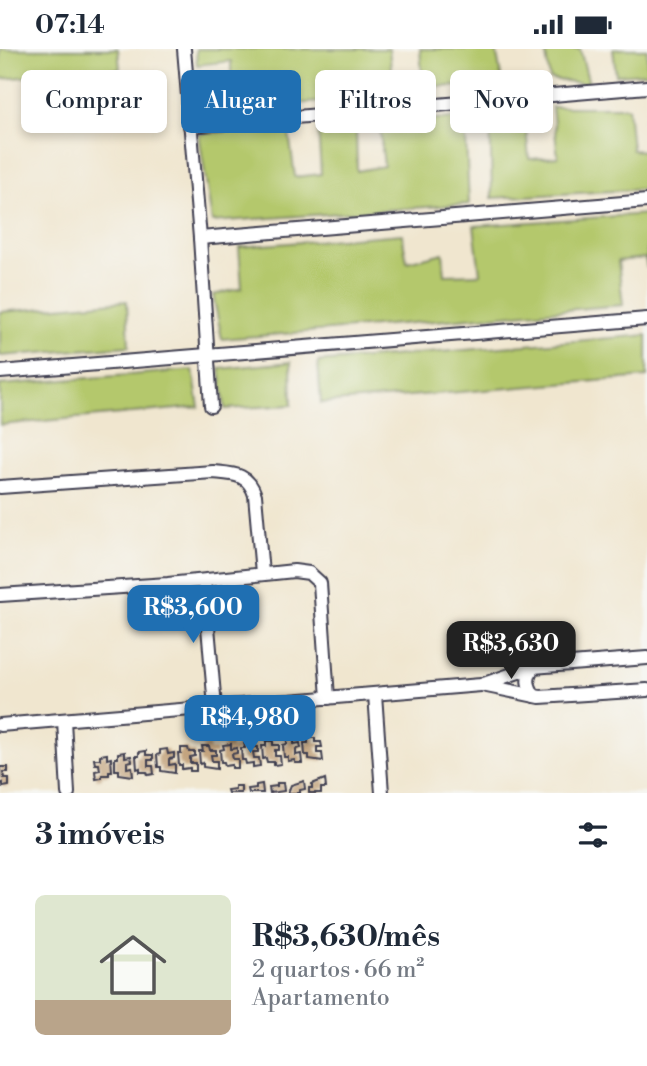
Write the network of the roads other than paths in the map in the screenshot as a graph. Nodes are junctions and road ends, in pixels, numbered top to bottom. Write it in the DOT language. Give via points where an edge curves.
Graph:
graph roads {
  1 [pos="184,49"];
  2 [pos="186,70"];
  3 [pos="647,87"];
  4 [pos="301,117"];
  5 [pos="192,133"];
  6 [pos="647,201"];
  7 [pos="200,238"];
  8 [pos="647,319"];
  9 [pos="207,354"];
  10 [pos="0,372"];
  11 [pos="211,406"];
  12 [pos="0,487"];
  13 [pos="262,573"];
  14 [pos="204,581"];
  15 [pos="0,595"];
  16 [pos="647,658"];
  17 [pos="533,667"];
  18 [pos="481,685"];
  19 [pos="647,689"];
  20 [pos="375,694"];
  21 [pos="534,696"];
  22 [pos="328,698"];
  23 [pos="215,707"];
  24 [pos="64,720"];
  25 [pos="0,725"];
  26 [pos="68,793"];
  27 [pos="382,793"];
  1 -- 2 [label="street"];
  3 -- 4 [label="street"];
  5 -- 7 [label="street"];
  6 -- 7 [label="street"];
  7 -- 9 [label="street"];
  8 -- 9 [label="street"];
  9 -- 10 [label="street"];
  9 -- 11 [label="street"];
  12 -- 13 [label="street" via="214,472 237,475 251,483 255,495"];
  13 -- 14 [label="street"];
  13 -- 22 [label="street" via="309,573 320,583"];
  14 -- 15 [label="street"];
  14 -- 23 [label="street"];
  16 -- 17 [label="street"];
  17 -- 18 [label="street"];
  17 -- 21 [label="street" via="527,677"];
  18 -- 20 [label="street"];
  18 -- 21 [label="street"];
  19 -- 21 [label="street"];
  20 -- 22 [label="street"];
  20 -- 27 [label="street"];
  22 -- 23 [label="street"];
  23 -- 24 [label="street"];
  24 -- 25 [label="street"];
  24 -- 26 [label="street"];
}
